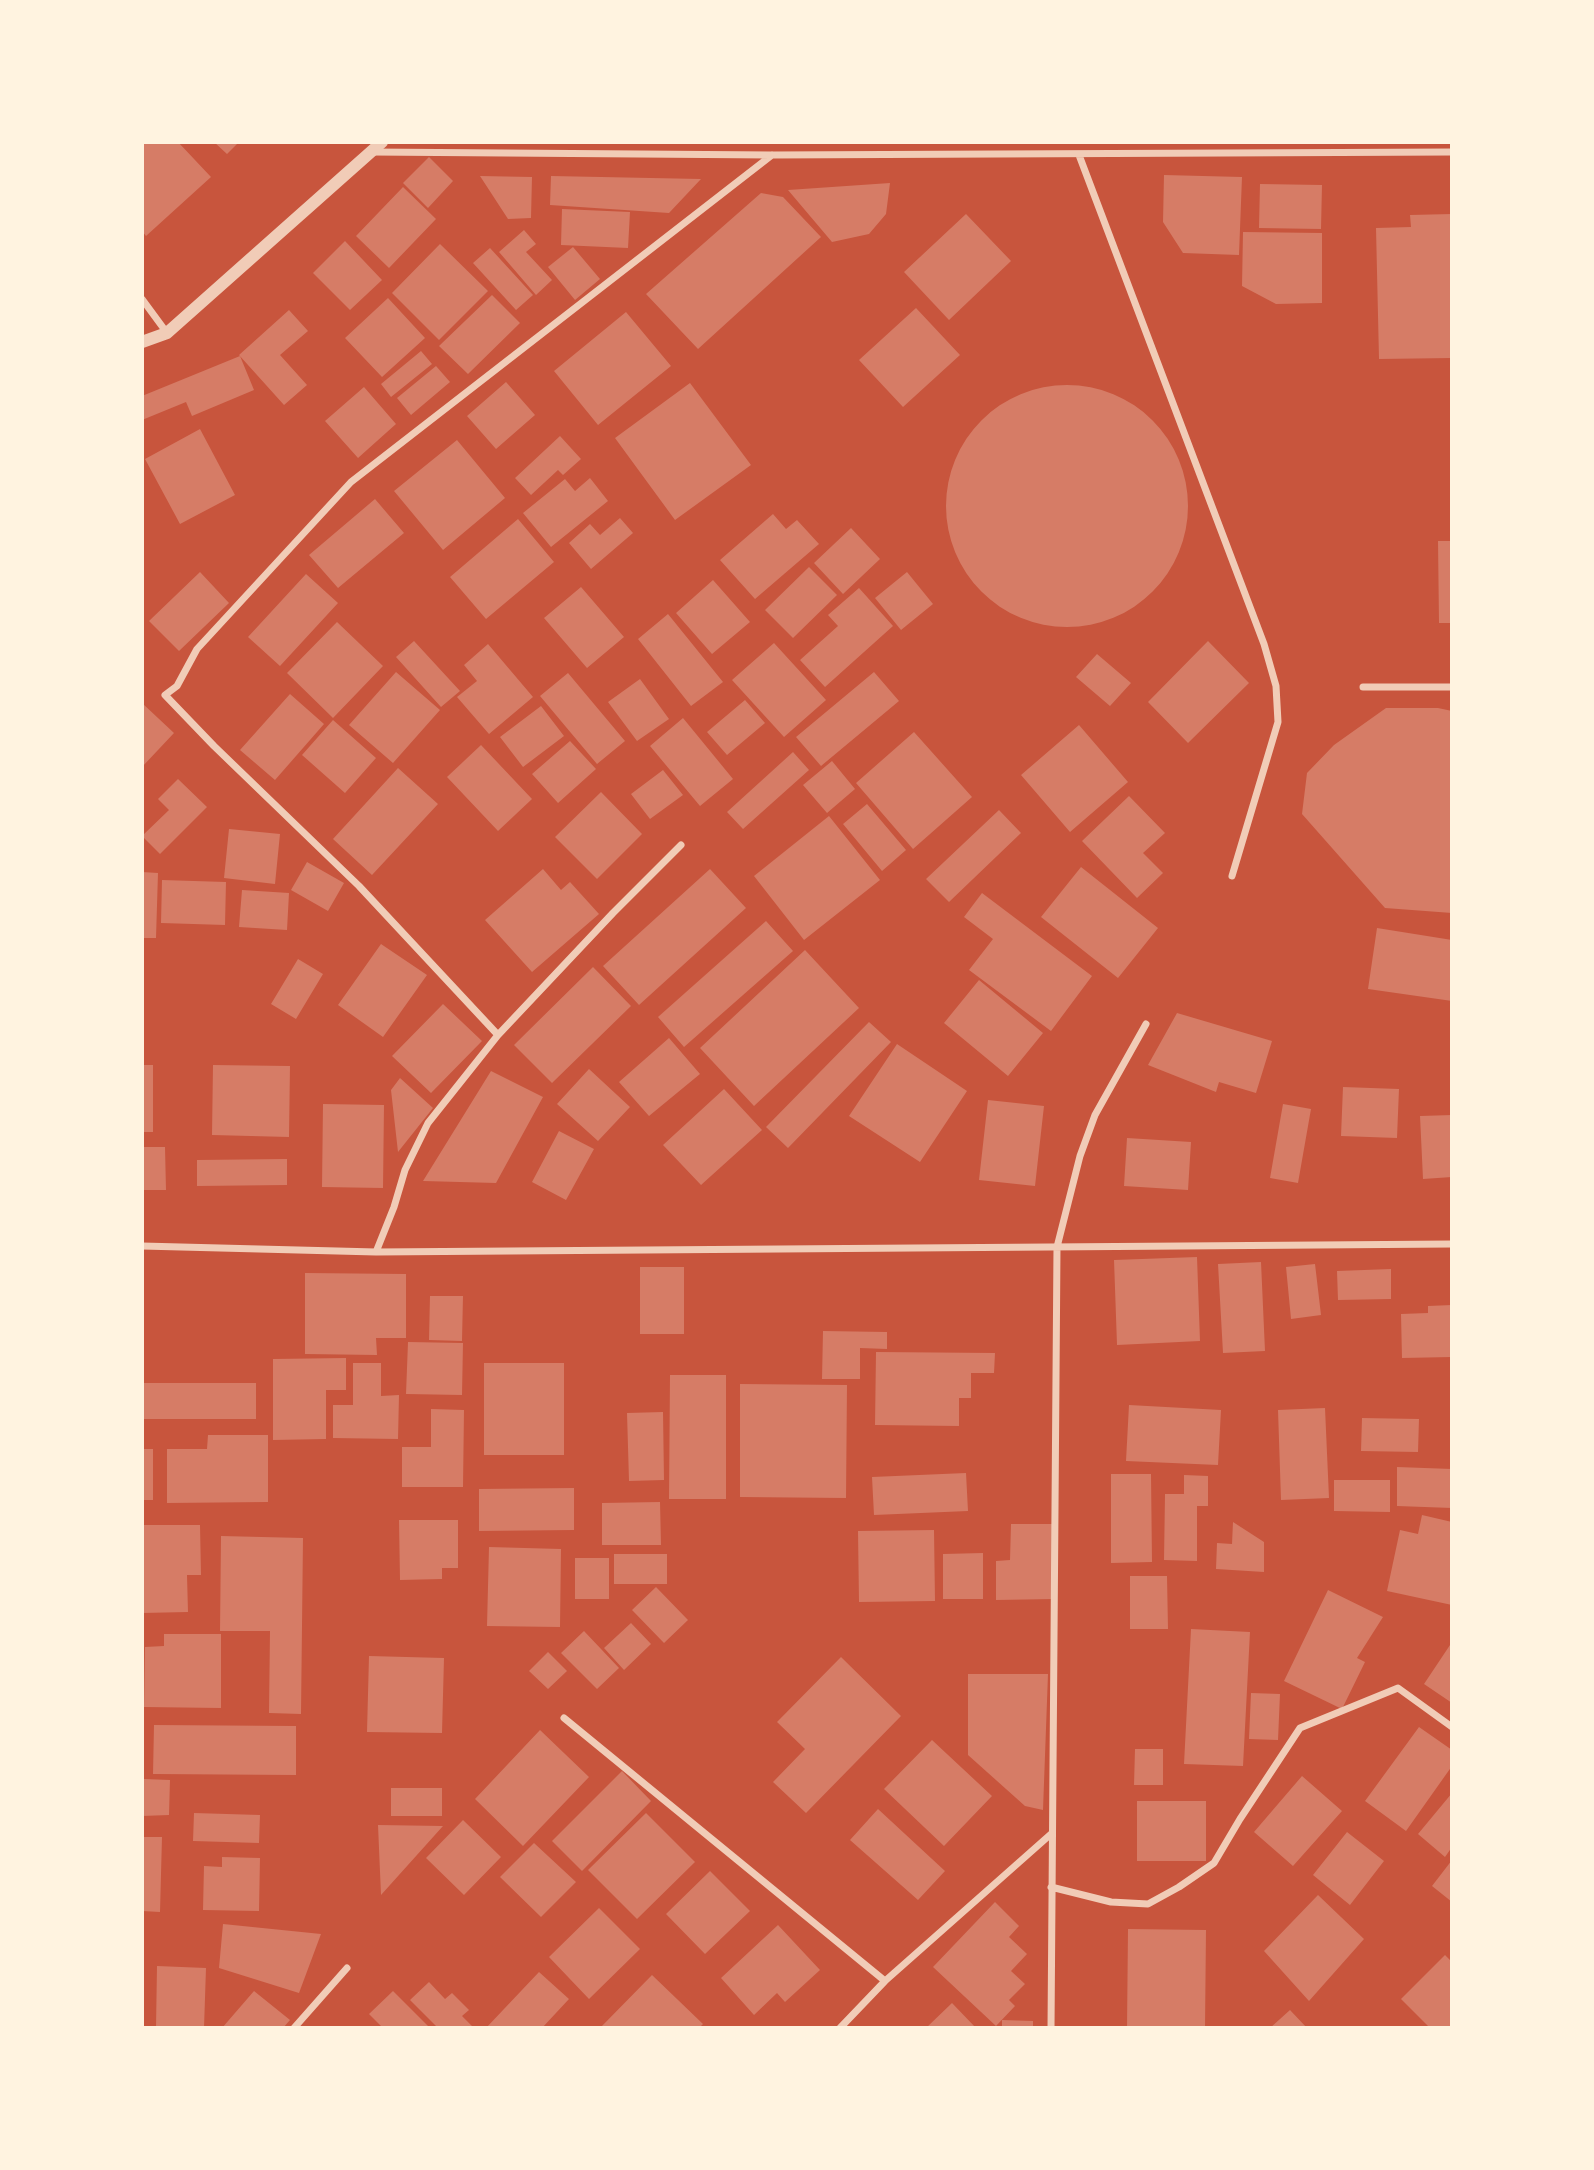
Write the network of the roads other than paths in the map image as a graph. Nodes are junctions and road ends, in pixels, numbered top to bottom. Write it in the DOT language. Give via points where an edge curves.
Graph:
graph roads {
  1 [pos="382,142"];
  2 [pos="371,152"];
  3 [pos="1452,152"];
  4 [pos="772,155"];
  5 [pos="1079,155"];
  6 [pos="142,299"];
  7 [pos="167,333"];
  8 [pos="142,342"];
  9 [pos="1363,687"];
  10 [pos="1452,687"];
  11 [pos="681,845"];
  12 [pos="1231,876"];
  13 [pos="1146,1024"];
  14 [pos="498,1035"];
  15 [pos="1452,1244"];
  16 [pos="142,1246"];
  17 [pos="1057,1247"];
  18 [pos="376,1252"];
  19 [pos="564,1718"];
  20 [pos="1452,1727"];
  21 [pos="1051,1834"];
  22 [pos="1051,1887"];
  23 [pos="346,1968"];
  24 [pos="885,1981"];
  25 [pos="294,2028"];
  26 [pos="841,2028"];
  27 [pos="1051,2028"];
  1 -- 2 [label="street"];
  2 -- 4 [label="street"];
  2 -- 7 [label="street"];
  3 -- 5 [label="street"];
  4 -- 5 [label="street"];
  4 -- 14 [label="street" via="351,482 197,649 177,686 165,695 359,886"];
  5 -- 12 [label="street" via="1276,686 1278,722"];
  6 -- 7 [label="street"];
  7 -- 8 [label="street"];
  9 -- 10 [label="street"];
  11 -- 14 [label="street"];
  13 -- 17 [label="street" via="1095,1115"];
  14 -- 18 [label="street" via="428,1123 405,1170"];
  15 -- 17 [label="street"];
  16 -- 18 [label="street"];
  17 -- 18 [label="street"];
  17 -- 21 [label="street"];
  19 -- 24 [label="street"];
  20 -- 22 [label="street" via="1398,1688 1300,1728 1214,1863 1179,1887 1148,1904 1111,1902"];
  21 -- 22 [label="street"];
  21 -- 24 [label="street"];
  22 -- 27 [label="street"];
  23 -- 25 [label="street"];
  24 -- 26 [label="street"];
}
